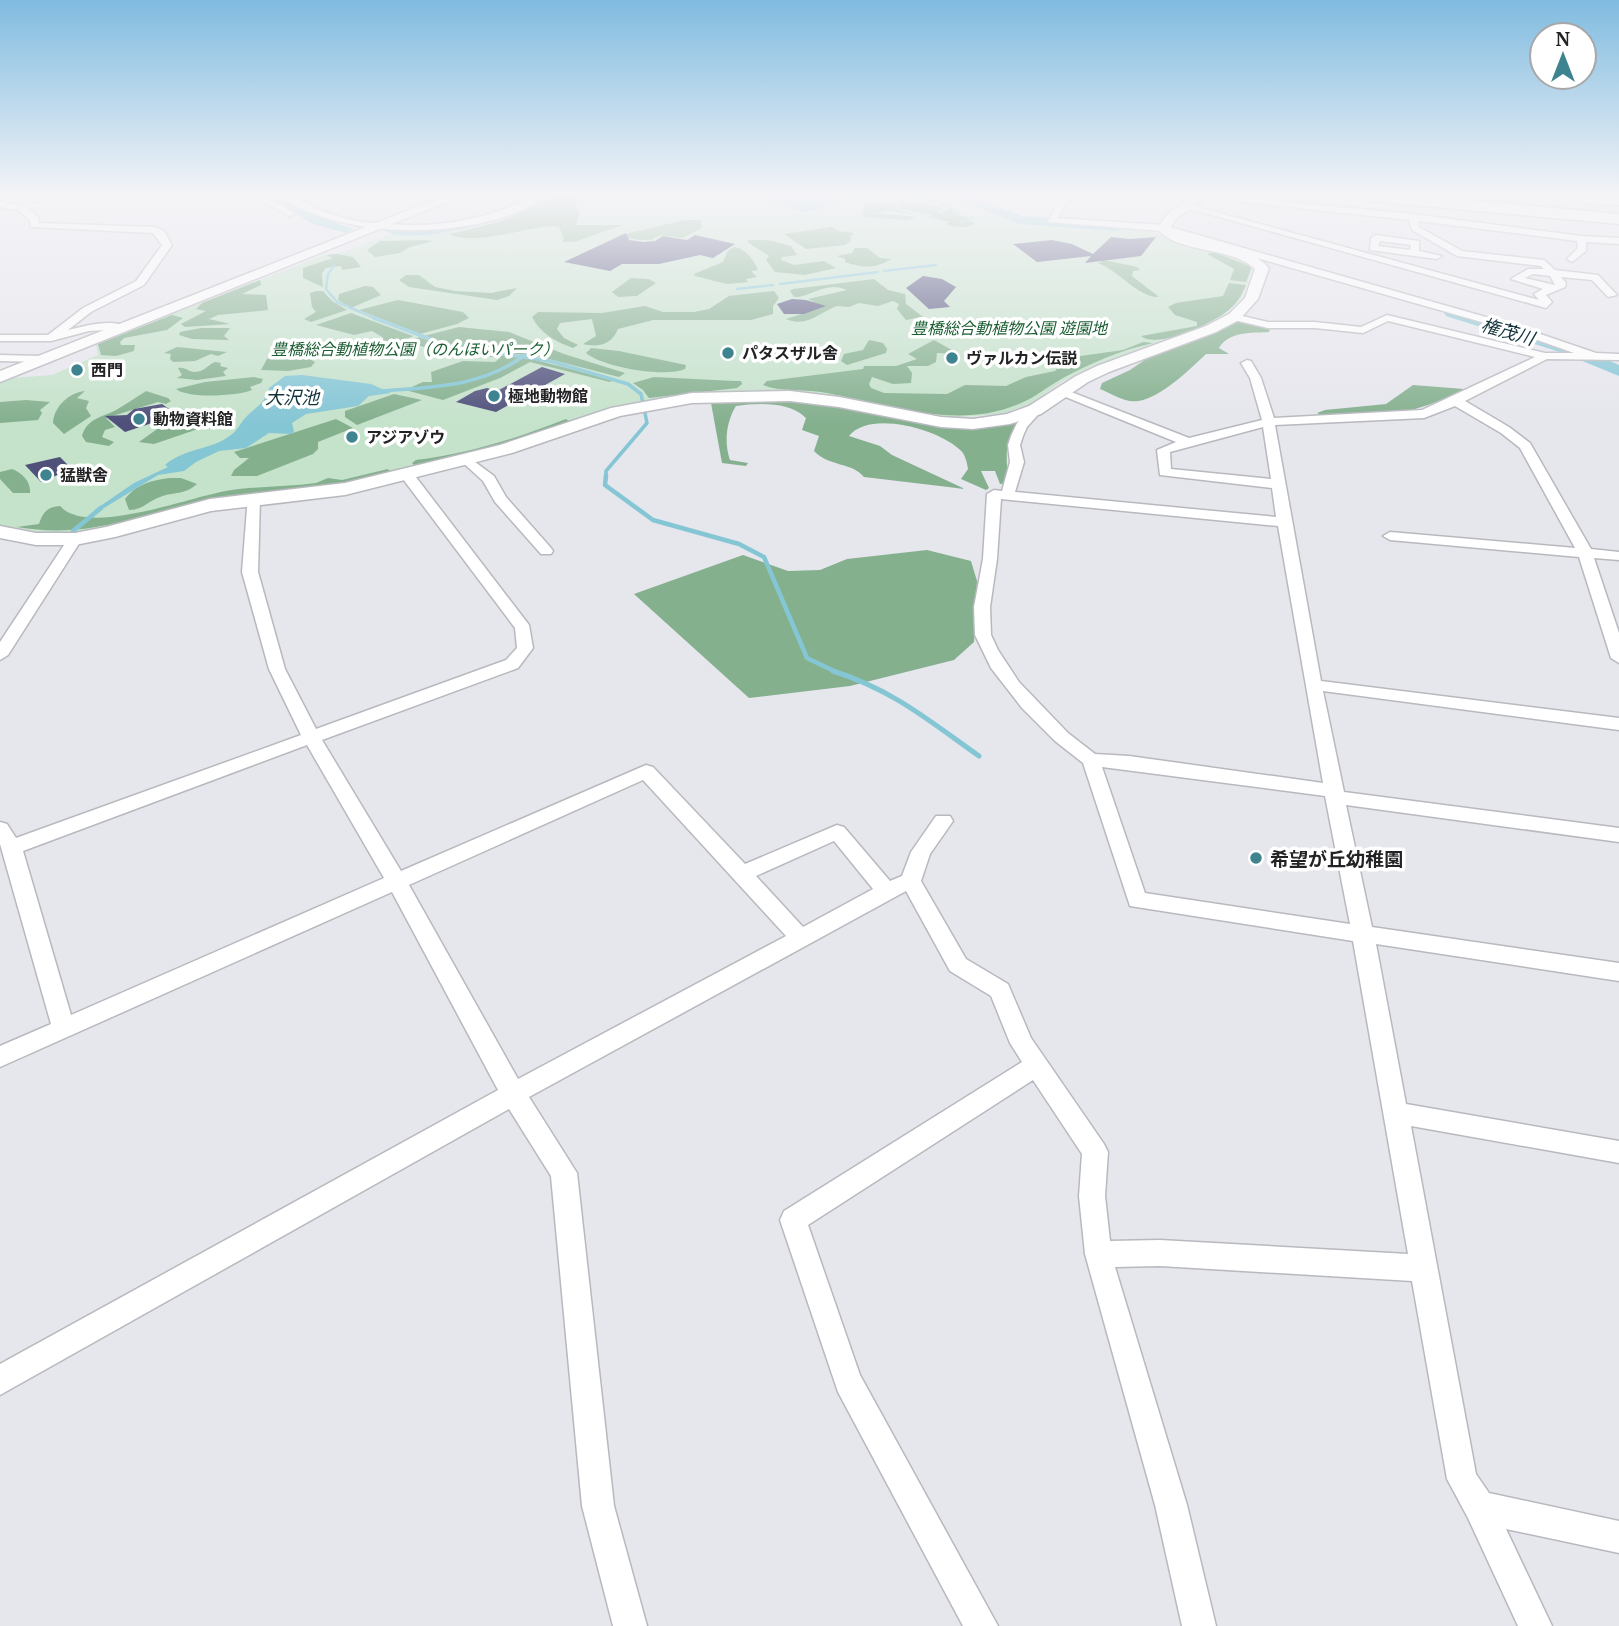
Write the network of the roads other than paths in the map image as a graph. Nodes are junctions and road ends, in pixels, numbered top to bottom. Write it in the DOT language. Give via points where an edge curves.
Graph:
graph roads {
  1 [pos="149,271"];
  2 [pos="268,271"];
  3 [pos="1261,271"];
  4 [pos="1320,271"];
  5 [pos="1407,271"];
  6 [pos="1423,271"];
  7 [pos="1550,271"];
  8 [pos="1553,274"];
  9 [pos="1599,281"];
  10 [pos="1384,282"];
  11 [pos="1615,282"];
  12 [pos="1552,289"];
  13 [pos="1612,295"];
  14 [pos="1546,305"];
  15 [pos="1234,317"];
  16 [pos="1519,321"];
  17 [pos="122,327"];
  18 [pos="0,338"];
  19 [pos="51,338"];
  20 [pos="74,346"];
  21 [pos="1545,356"];
  22 [pos="1591,356"];
  23 [pos="1619,357"];
  24 [pos="0,358"];
  25 [pos="41,359"];
  26 [pos="1247,363"];
  27 [pos="20,368"];
  28 [pos="0,377"];
  29 [pos="1062,393"];
  30 [pos="1456,401"];
  31 [pos="1038,408"];
  32 [pos="1268,422"];
  33 [pos="1188,442"];
  34 [pos="467,460"];
  35 [pos="407,475"];
  36 [pos="1277,484"];
  37 [pos="1007,495"];
  38 [pos="253,499"];
  39 [pos="1284,522"];
  40 [pos="0,532"];
  41 [pos="1390,536"];
  42 [pos="75,540"];
  43 [pos="546,551"];
  44 [pos="1586,552"];
  45 [pos="1619,556"];
  46 [pos="0,655"];
  47 [pos="1619,658"];
  48 [pos="1314,685"];
  49 [pos="1619,724"];
  50 [pos="311,736"];
  51 [pos="1091,760"];
  52 [pos="1336,794"];
  53 [pos="943,821"];
  54 [pos="1619,835"];
  55 [pos="6,838"];
  56 [pos="743,874"];
  57 [pos="397,882"];
  58 [pos="899,886"];
  59 [pos="1363,934"];
  60 [pos="800,937"];
  61 [pos="1619,972"];
  62 [pos="64,1029"];
  63 [pos="0,1057"];
  64 [pos="1037,1065"];
  65 [pos="513,1094"];
  66 [pos="1396,1113"];
  67 [pos="1619,1152"];
  68 [pos="1098,1254"];
  69 [pos="1425,1268"];
  70 [pos="0,1380"];
  71 [pos="1479,1507"];
  72 [pos="1619,1537"];
  73 [pos="630,1626"];
  74 [pos="981,1626"];
  75 [pos="1199,1626"];
  76 [pos="1535,1626"];
  1 -- 19 [label="street" via="140,283 88,310"];
  2 -- 17 [label="street"];
  3 -- 15 [label="street" via="1253,295"];
  4 -- 10 [label="street"];
  5 -- 10 [label="street"];
  6 -- 14 [label="street"];
  7 -- 8 [label="street"];
  8 -- 9 [label="street"];
  8 -- 12 [label="street" via="1561,283"];
  8 -- 12 [label="street" via="1531,271 1516,279"];
  9 -- 11 [label="street"];
  9 -- 13 [label="street"];
  10 -- 16 [label="street"];
  12 -- 14 [label="street" via="1539,294"];
  14 -- 16 [label="street"];
  15 -- 21 [label="street" via="1268,325 1363,330 1387,318"];
  15 -- 29 [label="street" via="1211,330 1103,369"];
  16 -- 22 [label="street"];
  17 -- 19 [label="street" via="97,327"];
  17 -- 20 [label="street"];
  18 -- 19 [label="street"];
  20 -- 25 [label="street"];
  20 -- 27 [label="street" via="77,358 49,369"];
  21 -- 22 [label="street"];
  21 -- 30 [label="street"];
  22 -- 23 [label="street"];
  24 -- 25 [label="street"];
  25 -- 27 [label="street"];
  26 -- 32 [label="street" via="1256,374"];
  27 -- 28 [label="street"];
  29 -- 31 [label="street"];
  29 -- 33 [label="street"];
  30 -- 32 [label="street" via="1409,417"];
  30 -- 44 [label="street" via="1525,446"];
  31 -- 34 [label="street" via="1010,419 962,424 807,398 699,397 617,412"];
  31 -- 37 [label="street" via="1017,436 1017,462"];
  32 -- 33 [label="street"];
  32 -- 36 [label="street"];
  33 -- 36 [label="street" via="1163,450 1165,472"];
  34 -- 35 [label="street"];
  34 -- 43 [label="street" via="489,479 500,499"];
  35 -- 38 [label="street" via="336,490"];
  35 -- 50 [label="street" via="523,628 525,648 512,664"];
  36 -- 39 [label="street"];
  37 -- 39 [label="street"];
  37 -- 51 [label="street" via="994,494 983,634 993,656 1045,725"];
  38 -- 42 [label="street" via="191,509"];
  38 -- 50 [label="street" via="250,572 277,669"];
  39 -- 48 [label="street"];
  40 -- 42 [label="street"];
  41 -- 44 [label="street"];
  42 -- 46 [label="street"];
  44 -- 45 [label="street"];
  44 -- 47 [label="street"];
  48 -- 49 [label="street"];
  48 -- 52 [label="street"];
  50 -- 55 [label="street"];
  50 -- 57 [label="street"];
  51 -- 52 [label="street"];
  51 -- 59 [label="street" via="1137,900"];
  52 -- 54 [label="street"];
  52 -- 59 [label="street"];
  53 -- 58 [label="street"];
  55 -- 62 [label="street"];
  56 -- 57 [label="street" via="646,771"];
  56 -- 58 [label="street" via="836,832"];
  56 -- 60 [label="street"];
  57 -- 62 [label="street"];
  57 -- 65 [label="street"];
  58 -- 60 [label="street"];
  58 -- 64 [label="street" via="958,965 1000,990 1022,1043"];
  59 -- 61 [label="street"];
  59 -- 66 [label="street"];
  60 -- 65 [label="street"];
  62 -- 63 [label="street"];
  64 -- 68 [label="street" via="1095,1152 1092,1196"];
  64 -- 74 [label="street" via="793,1220 848,1382"];
  65 -- 70 [label="street"];
  65 -- 73 [label="street" via="564,1173 598,1506"];
  66 -- 67 [label="street"];
  66 -- 69 [label="street"];
  68 -- 69 [label="street" via="1160,1253"];
  68 -- 75 [label="street" via="1171,1505"];
  69 -- 71 [label="street" via="1462,1479"];
  71 -- 72 [label="street"];
  71 -- 76 [label="street"];
}
